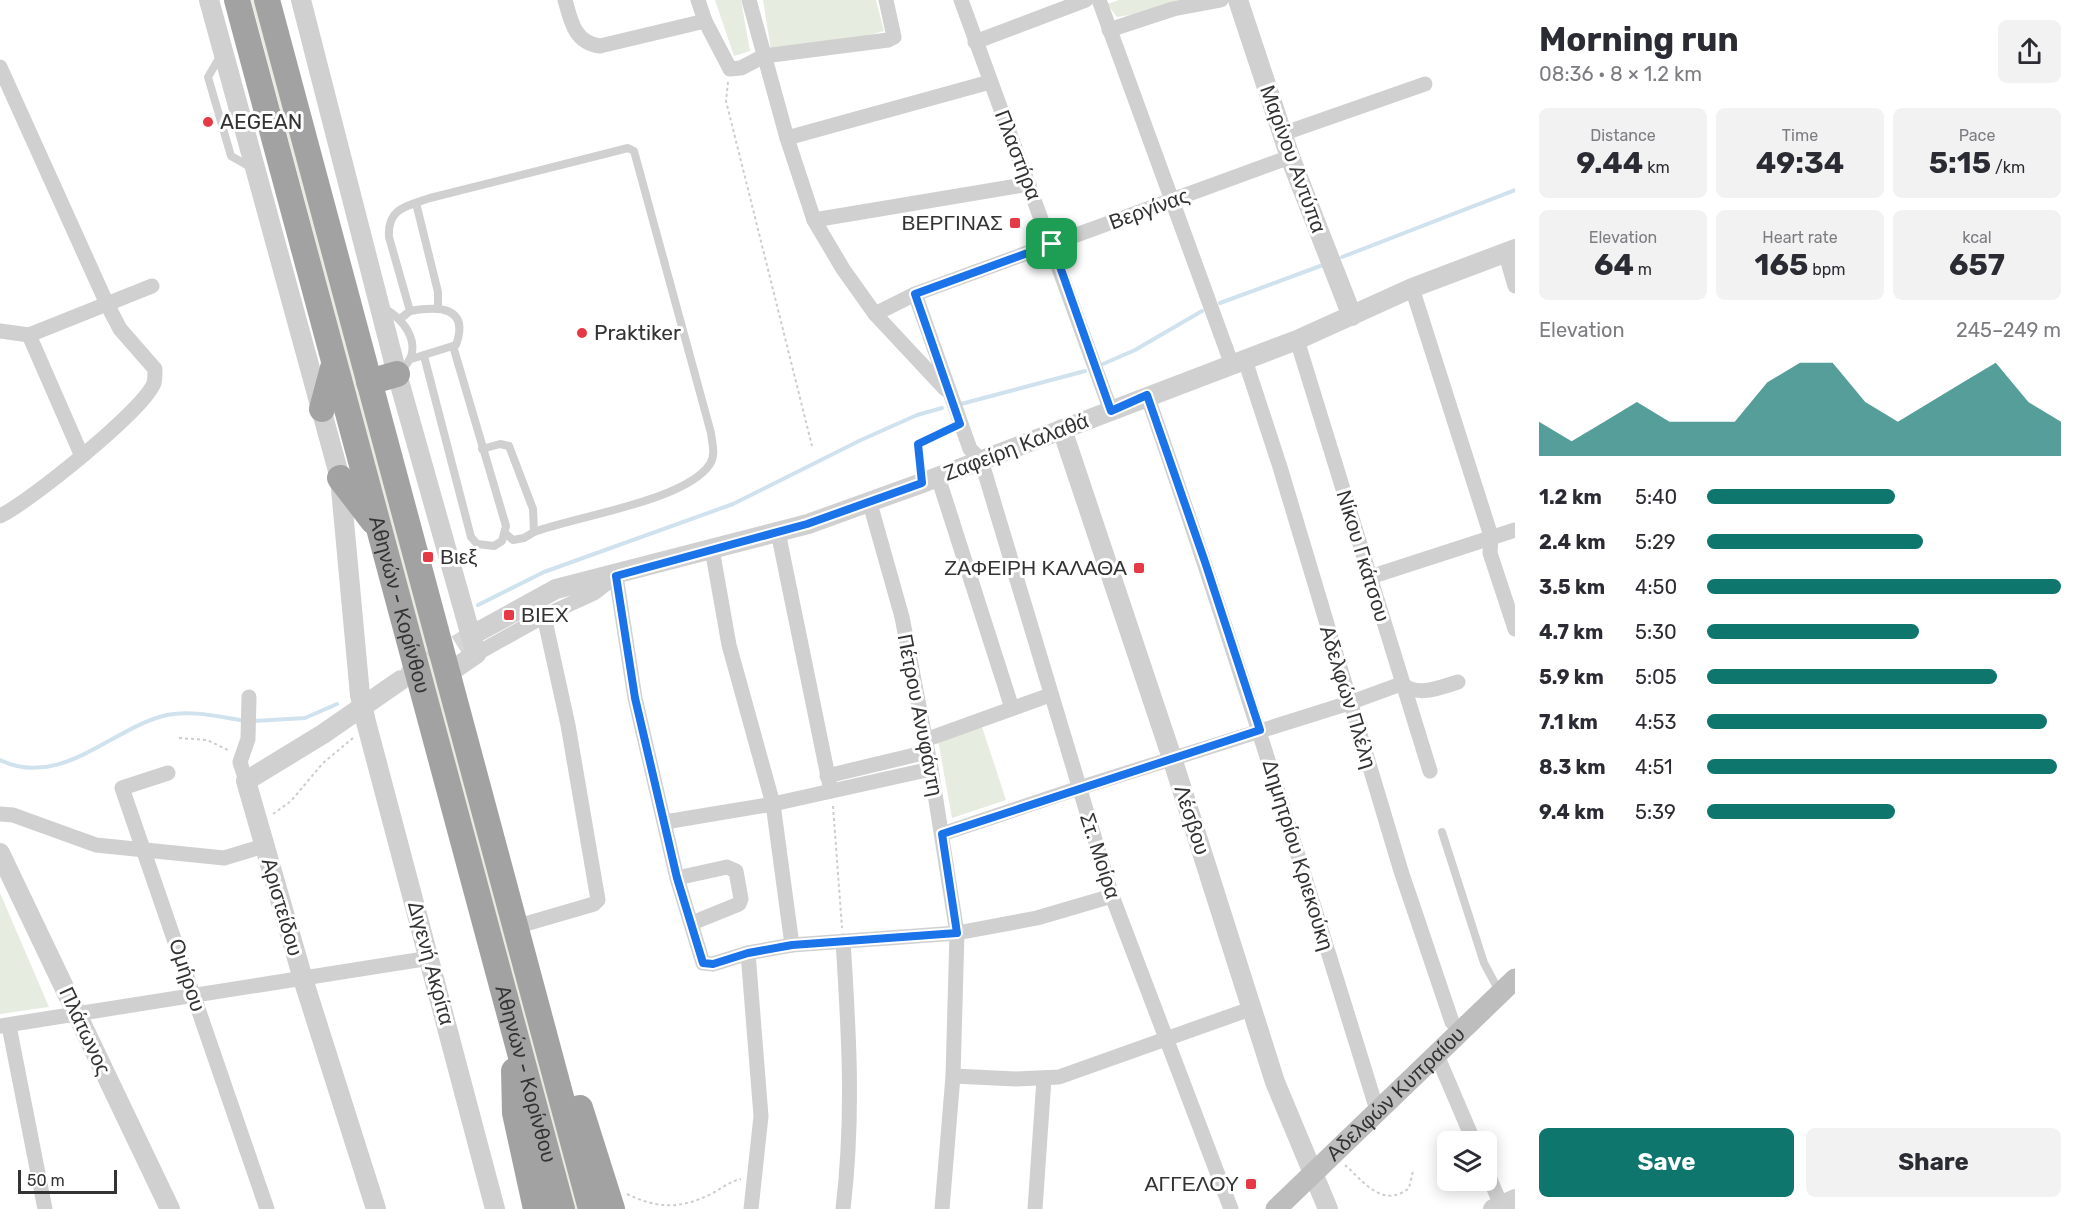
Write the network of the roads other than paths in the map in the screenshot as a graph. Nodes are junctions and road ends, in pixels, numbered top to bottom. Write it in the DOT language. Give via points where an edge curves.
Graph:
graph roads {
  1 [pos="209,0"];
  2 [pos="237,0"];
  3 [pos="267,0"];
  4 [pos="301,0"];
  5 [pos="565,0"];
  6 [pos="698,0"];
  7 [pos="749,0"];
  8 [pos="886,0"];
  9 [pos="961,0"];
  10 [pos="1086,0"];
  11 [pos="1099,0"];
  12 [pos="1221,0"];
  13 [pos="1238,0"];
  14 [pos="705,21"];
  15 [pos="1109,30"];
  16 [pos="975,42"];
  17 [pos="764,56"];
  18 [pos="0,67"];
  19 [pos="990,82"];
  20 [pos="1425,84"];
  21 [pos="1282,134"];
  22 [pos="787,138"];
  23 [pos="1290,157"];
  24 [pos="1029,184"];
  25 [pos="1174,201"];
  26 [pos="416,203"];
  27 [pos="814,220"];
  28 [pos="1052,244"];
  29 [pos="1510,250"];
  30 [pos="152,286"];
  31 [pos="1515,286"];
  32 [pos="1412,288"];
  33 [pos="915,294"];
  34 [pos="107,304"];
  35 [pos="379,306"];
  36 [pos="438,306"];
  37 [pos="410,310"];
  38 [pos="875,314"];
  39 [pos="1352,316"];
  40 [pos="401,318"];
  41 [pos="0,331"];
  42 [pos="29,335"];
  43 [pos="1297,340"];
  44 [pos="453,346"];
  45 [pos="424,356"];
  46 [pos="334,361"];
  47 [pos="1239,362"];
  48 [pos="404,367"];
  49 [pos="369,382"];
  50 [pos="948,393"];
  51 [pos="1147,395"];
  52 [pos="322,409"];
  53 [pos="1111,411"];
  54 [pos="1062,429"];
  55 [pos="482,449"];
  56 [pos="81,454"];
  57 [pos="981,460"];
  58 [pos="340,478"];
  59 [pos="930,480"];
  60 [pos="869,500"];
  61 [pos="0,516"];
  62 [pos="380,529"];
  63 [pos="1515,530"];
  64 [pos="534,532"];
  65 [pos="778,532"];
  66 [pos="506,534"];
  67 [pos="1491,537"];
  68 [pos="712,549"];
  69 [pos="616,576"];
  70 [pos="1370,577"];
  71 [pos="544,616"];
  72 [pos="1515,629"];
  73 [pos="476,633"];
  74 [pos="476,654"];
  75 [pos="447,674"];
  76 [pos="401,680"];
  77 [pos="1458,682"];
  78 [pos="1401,684"];
  79 [pos="1050,695"];
  80 [pos="250,703"];
  81 [pos="1349,704"];
  82 [pos="1012,708"];
  83 [pos="1260,730"];
  84 [pos="926,746"];
  85 [pos="1172,758"];
  86 [pos="931,769"];
  87 [pos="1430,771"];
  88 [pos="168,773"];
  89 [pos="246,781"];
  90 [pos="829,784"];
  91 [pos="1078,788"];
  92 [pos="772,804"];
  93 [pos="0,813"];
  94 [pos="664,822"];
  95 [pos="1442,832"];
  96 [pos="942,834"];
  97 [pos="264,846"];
  98 [pos="145,850"];
  99 [pos="0,854"];
  100 [pos="677,878"];
  101 [pos="1112,896"];
  102 [pos="692,923"];
  103 [pos="514,927"];
  104 [pos="957,933"];
  105 [pos="843,941"];
  106 [pos="792,945"];
  107 [pos="748,953"];
  108 [pos="430,958"];
  109 [pos="303,979"];
  110 [pos="1507,985"];
  111 [pos="532,994"];
  112 [pos="193,995"];
  113 [pos="1253,1008"];
  114 [pos="77,1013"];
  115 [pos="512,1021"];
  116 [pos="5,1026"];
  117 [pos="1460,1030"];
  118 [pos="1166,1039"];
  119 [pos="1436,1053"];
  120 [pos="953,1076"];
  121 [pos="1044,1079"];
  122 [pos="1377,1110"];
  123 [pos="1469,1131"];
  124 [pos="1312,1174"];
  125 [pos="609,1198"];
  126 [pos="45,1209"];
  127 [pos="170,1209"];
  128 [pos="267,1209"];
  129 [pos="376,1209"];
  130 [pos="495,1209"];
  131 [pos="536,1209"];
  132 [pos="562,1209"];
  133 [pos="591,1209"];
  134 [pos="752,1209"];
  135 [pos="843,1209"];
  136 [pos="942,1209"];
  137 [pos="1035,1209"];
  138 [pos="1231,1209"];
  139 [pos="1276,1209"];
  140 [pos="1328,1209"];
  1 -- 52 [label="street, Διγενή Ακρίτα"];
  2 -- 46 [label="highway, Αθηνών - Κορίνθου"];
  3 -- 49 [label="highway, Αθηνών - Κορίνθου"];
  4 -- 35 [label="street"];
  5 -- 14 [label="street" via="578,36 588,45 600,46"];
  6 -- 14 [label="street"];
  7 -- 17 [label="street"];
  8 -- 17 [label="street" via="894,30 894,37 888,40"];
  9 -- 16 [label="street, Πλαστήρα"];
  10 -- 16 [label="street"];
  11 -- 15 [label="street, Αδελφών Πλέλη"];
  12 -- 15 [label="street" via="1173,9"];
  13 -- 21 [label="street, Μαρίνου Αντύπα"];
  14 -- 17 [label="street" via="730,69"];
  15 -- 25 [label="street, Αδελφών Πλέλη"];
  16 -- 19 [label="street, Πλαστήρα"];
  17 -- 22 [label="street"];
  18 -- 34 [label="street"];
  19 -- 22 [label="street"];
  19 -- 24 [label="street, Πλαστήρα"];
  20 -- 21 [label="street"];
  21 -- 23 [label="street, Μαρίνου Αντύπα"];
  22 -- 27 [label="street"];
  23 -- 25 [label="street, Βεργίνας"];
  23 -- 39 [label="street, Μαρίνου Αντύπα"];
  24 -- 27 [label="street"];
  24 -- 28 [label="street, Πλαστήρα"];
  25 -- 28 [label="street, Βεργίνας"];
  25 -- 47 [label="street, Αδελφών Πλέλη"];
  26 -- 36 [label="lane"];
  26 -- 37 [label="lane" via="391,215 388,224"];
  26 -- 64 [label="lane" via="583,158 628,148 634,151 714,455 696,479 670,491"];
  27 -- 38 [label="street"];
  28 -- 33 [label="street, Βεργίνας"];
  28 -- 53 [label="street, Πλαστήρα"];
  29 -- 31 [label="street"];
  29 -- 32 [label="street, Ζαφείρη Καλαθά"];
  30 -- 34 [label="street"];
  32 -- 39 [label="street, Ζαφείρη Καλαθά"];
  32 -- 67 [label="street"];
  33 -- 38 [label="street, Βεργίνας"];
  33 -- 50 [label="street, Στ. Μοίρα"];
  34 -- 42 [label="street"];
  34 -- 56 [label="street" via="120,329 155,369 154,382 140,402"];
  35 -- 40 [label="lane"];
  35 -- 48 [label="street"];
  36 -- 37 [label="lane"];
  36 -- 44 [label="lane" via="450,310 457,319 460,336"];
  37 -- 40 [label="lane"];
  38 -- 50 [label="street"];
  39 -- 43 [label="street, Ζαφείρη Καλαθά"];
  40 -- 48 [label="lane" via="414,351"];
  41 -- 42 [label="street"];
  42 -- 56 [label="street"];
  43 -- 47 [label="street, Ζαφείρη Καλαθά"];
  43 -- 70 [label="street, Νίκου Γκάτσου"];
  44 -- 45 [label="lane"];
  44 -- 55 [label="lane"];
  45 -- 48 [label="lane"];
  45 -- 66 [label="lane" via="471,537 477,544 494,546"];
  46 -- 52 [label="highway"];
  46 -- 62 [label="highway, Αθηνών - Κορίνθου"];
  47 -- 51 [label="street, Ζαφείρη Καλαθά"];
  47 -- 81 [label="street, Αδελφών Πλέλη" via="1280,467"];
  48 -- 49 [label="highway"];
  48 -- 74 [label="street"];
  49 -- 75 [label="highway, Αθηνών - Κορίνθου"];
  50 -- 57 [label="street, Στ. Μοίρα" via="970,449"];
  51 -- 53 [label="street, Ζαφείρη Καλαθά"];
  51 -- 83 [label="street, Δημητρίου Κριεκούκη"];
  52 -- 58 [label="street, Διγενή Ακρίτα"];
  53 -- 54 [label="street, Ζαφείρη Καλαθά"];
  54 -- 57 [label="street, Ζαφείρη Καλαθά"];
  54 -- 85 [label="street, Λέσβου"];
  55 -- 64 [label="lane" via="509,446 533,509"];
  55 -- 66 [label="lane"];
  56 -- 61 [label="street"];
  57 -- 59 [label="street, Ζαφείρη Καλαθά"];
  57 -- 79 [label="street, Στ. Μοίρα"];
  58 -- 62 [label="highway"];
  58 -- 108 [label="street, Διγενή Ακρίτα, bridge" via="360,695"];
  59 -- 60 [label="street, Ζαφείρη Καλαθά"];
  59 -- 82 [label="street"];
  60 -- 65 [label="street, Ζαφείρη Καλαθά"];
  60 -- 84 [label="street, Πέτρου Ανυφάντη" via="902,617"];
  62 -- 115 [label="highway, Αθηνών - Κορίνθου"];
  63 -- 67 [label="street"];
  64 -- 66 [label="lane" via="513,540"];
  65 -- 68 [label="street, Ζαφείρη Καλαθά"];
  65 -- 90 [label="street"];
  67 -- 70 [label="street"];
  67 -- 72 [label="street" via="1490,553"];
  68 -- 69 [label="street, Ζαφείρη Καλαθά"];
  68 -- 92 [label="street" via="729,645"];
  69 -- 71 [label="street" via="594,593"];
  69 -- 73 [label="street, Ζαφείρη Καλαθά" via="556,590"];
  69 -- 94 [label="street" via="635,698"];
  70 -- 78 [label="street, Νίκου Γκάτσου"];
  71 -- 74 [label="street"];
  71 -- 103 [label="street" via="568,725 598,900"];
  74 -- 75 [label="street"];
  75 -- 103 [label="highway, Αθηνών - Κορίνθου"];
  76 -- 89 [label="street"];
  77 -- 78 [label="street" via="1428,691 1411,690"];
  78 -- 81 [label="street"];
  78 -- 87 [label="street, Νίκου Γκάτσου"];
  79 -- 82 [label="street"];
  79 -- 91 [label="street, Στ. Μοίρα"];
  80 -- 89 [label="street" via="249,732 240,762"];
  81 -- 83 [label="street"];
  81 -- 117 [label="street, Αδελφών Πλέλη" via="1404,882 1452,1022"];
  82 -- 84 [label="street"];
  83 -- 85 [label="street"];
  83 -- 122 [label="street, Δημητρίου Κριεκούκη"];
  84 -- 86 [label="street, Πέτρου Ανυφάντη"];
  84 -- 90 [label="street"];
  85 -- 91 [label="street"];
  85 -- 113 [label="street, Λέσβου"];
  86 -- 90 [label="street"];
  86 -- 96 [label="street, Πέτρου Ανυφάντη"];
  88 -- 98 [label="street, Ομήρου" via="122,788"];
  89 -- 97 [label="street, Αριστείδου"];
  90 -- 92 [label="street"];
  91 -- 96 [label="street"];
  91 -- 101 [label="street, Στ. Μοίρα"];
  92 -- 94 [label="street"];
  92 -- 106 [label="street"];
  93 -- 98 [label="street" via="96,845"];
  94 -- 100 [label="street"];
  95 -- 110 [label="lane" via="1484,963"];
  96 -- 104 [label="street, Πέτρου Ανυφάντη"];
  97 -- 98 [label="street" via="225,858"];
  97 -- 109 [label="street, Αριστείδου"];
  98 -- 112 [label="street, Ομήρου"];
  99 -- 114 [label="street, Πλάτωνος"];
  100 -- 102 [label="street"];
  100 -- 102 [label="street" via="728,867 736,871 739,904"];
  101 -- 104 [label="street" via="1037,918"];
  101 -- 118 [label="street, Στ. Μοίρα"];
  102 -- 107 [label="street" via="703,963 713,964"];
  103 -- 111 [label="highway, Αθηνών - Κορίνθου"];
  104 -- 105 [label="street"];
  104 -- 120 [label="street, Πέτρου Ανυφάντη"];
  105 -- 106 [label="street"];
  105 -- 135 [label="street" via="851,1115"];
  106 -- 107 [label="street"];
  107 -- 134 [label="street" via="761,1116"];
  108 -- 109 [label="street"];
  108 -- 130 [label="street, Διγενή Ακρίτα"];
  109 -- 112 [label="street"];
  109 -- 129 [label="street, Αριστείδου"];
  110 -- 117 [label="main road, Αδελφών Κυπραίου"];
  111 -- 125 [label="highway" via="567,1068"];
  111 -- 133 [label="highway, Αθηνών - Κορίνθου"];
  112 -- 114 [label="street"];
  112 -- 128 [label="street, Ομήρου"];
  113 -- 118 [label="street"];
  113 -- 124 [label="street, Λέσβου" via="1275,1083"];
  114 -- 116 [label="street"];
  114 -- 127 [label="street, Πλάτωνος"];
  115 -- 131 [label="highway" via="516,1113"];
  115 -- 132 [label="highway, Αθηνών - Κορίνθου"];
  116 -- 126 [label="street"];
  117 -- 119 [label="main road, Αδελφών Κυπραίου"];
  118 -- 121 [label="street"];
  118 -- 138 [label="street, Στ. Μοίρα"];
  119 -- 122 [label="main road, Αδελφών Κυπραίου"];
  119 -- 123 [label="street"];
  120 -- 121 [label="street"];
  120 -- 136 [label="street, Πέτρου Ανυφάντη"];
  121 -- 137 [label="street"];
  122 -- 124 [label="main road, Αδελφών Κυπραίου"];
  124 -- 139 [label="main road, Αδελφών Κυπραίου"];
  124 -- 140 [label="street, Λέσβου"];
}
